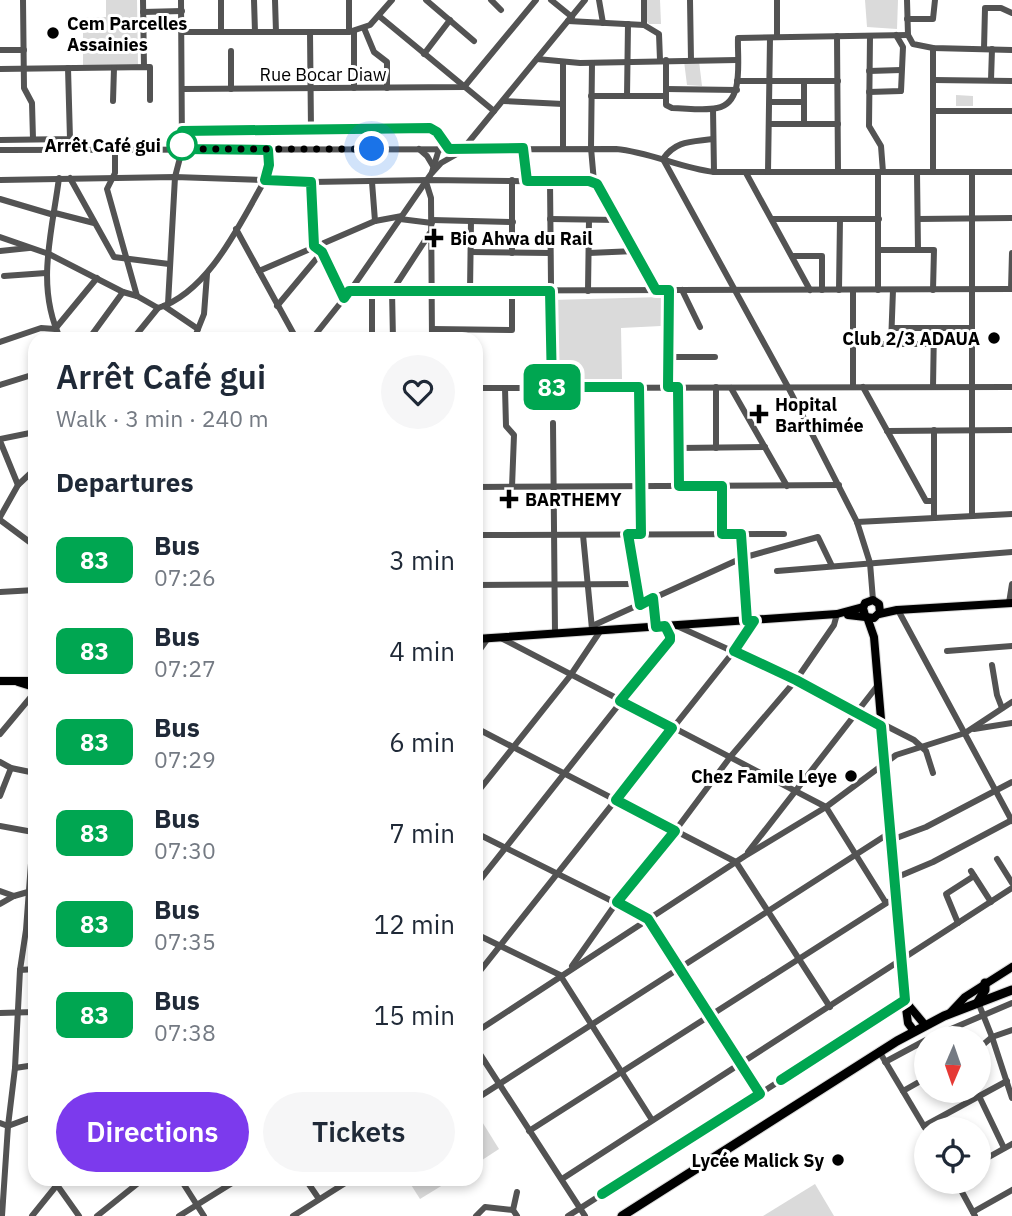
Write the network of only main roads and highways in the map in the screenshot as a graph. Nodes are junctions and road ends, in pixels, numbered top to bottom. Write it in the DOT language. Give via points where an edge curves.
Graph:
graph roads {
  1 [pos="1010,603"];
  2 [pos="877,609"];
  3 [pos="865,613"];
  4 [pos="874,637"];
  5 [pos="483,638"];
  6 [pos="0,681"];
  7 [pos="28,685"];
  8 [pos="1012,967"];
  9 [pos="985,984"];
  10 [pos="1012,990"];
  11 [pos="905,1000"];
  12 [pos="978,1002"];
  13 [pos="950,1013"];
  14 [pos="925,1025"];
  15 [pos="914,1031"];
  16 [pos="622,1216"];
  1 -- 2 [label="main road"];
  2 -- 3 [label="main road"];
  2 -- 3 [label="main road" via="865,603"];
  2 -- 4 [label="main road"];
  3 -- 4 [label="main road"];
  3 -- 5 [label="main road"];
  4 -- 11 [label="main road"];
  6 -- 7 [label="main road"];
  8 -- 9 [label="main road"];
  9 -- 12 [label="highway"];
  9 -- 13 [label="main road"];
  10 -- 12 [label="highway"];
  11 -- 14 [label="main road"];
  11 -- 15 [label="main road" via="908,1023"];
  12 -- 13 [label="highway"];
  13 -- 14 [label="highway"];
  15 -- 16 [label="highway"];
}
